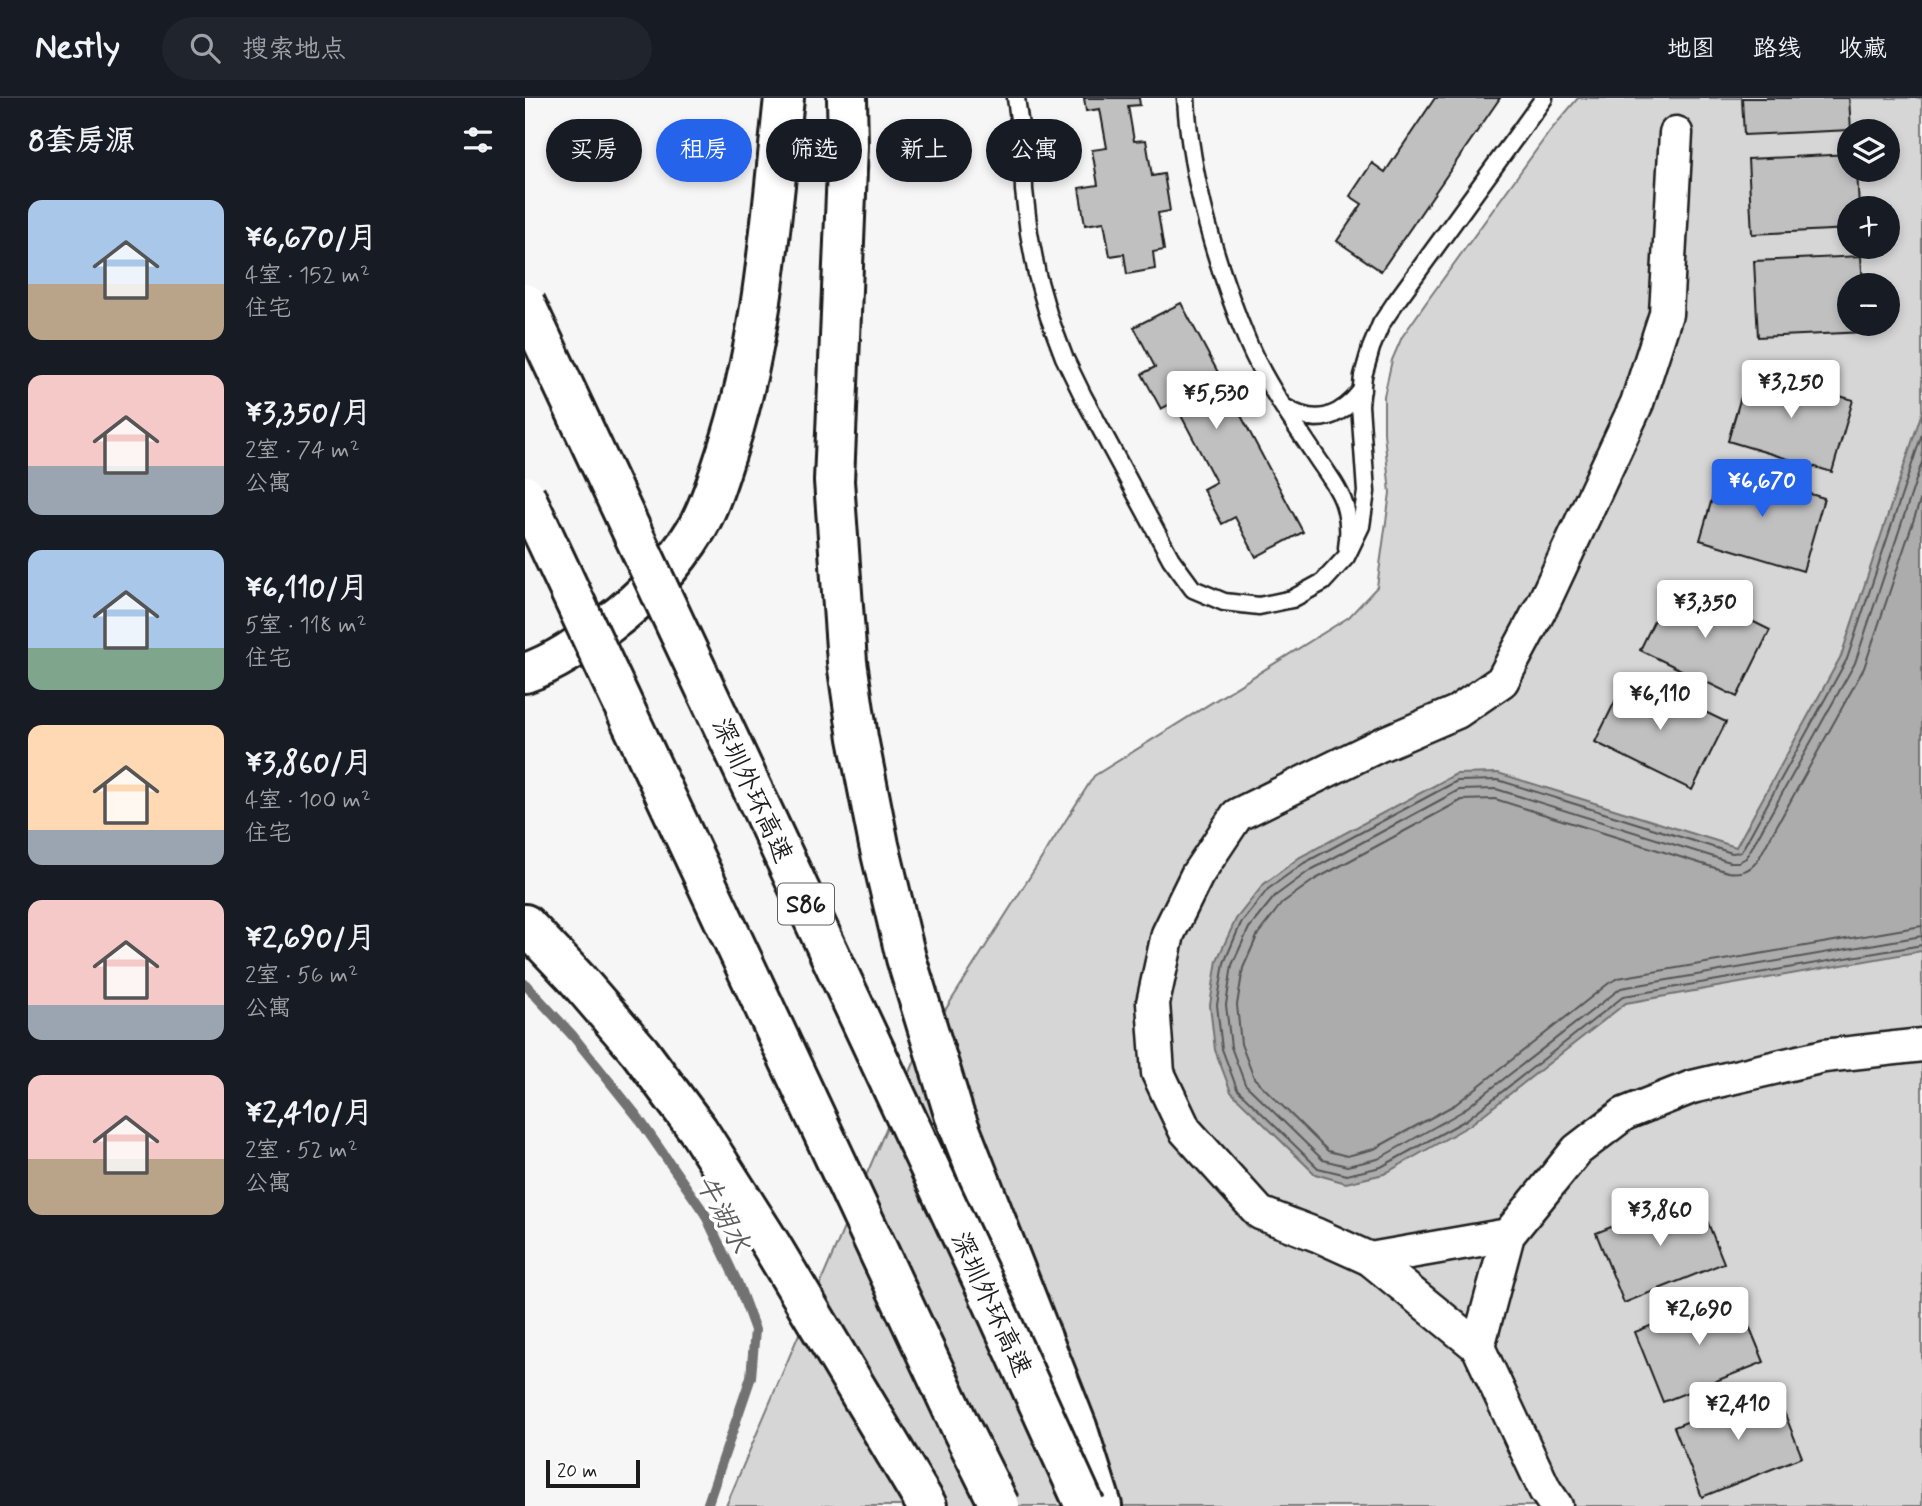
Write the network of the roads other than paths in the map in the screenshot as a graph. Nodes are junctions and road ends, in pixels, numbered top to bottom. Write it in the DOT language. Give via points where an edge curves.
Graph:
graph roads {
  1 [pos="784,98"];
  2 [pos="847,98"];
  3 [pos="1016,98"];
  4 [pos="1186,98"];
  5 [pos="1544,98"];
  6 [pos="1676,133"];
  7 [pos="525,303"];
  8 [pos="1362,390"];
  9 [pos="1283,406"];
  10 [pos="525,495"];
  11 [pos="1346,557"];
  12 [pos="525,673"];
  13 [pos="525,924"];
  14 [pos="1922,1045"];
  15 [pos="1508,1236"];
  16 [pos="1370,1259"];
  17 [pos="1478,1347"];
  18 [pos="927,1506"];
  19 [pos="1000,1506"];
  20 [pos="1085,1506"];
  21 [pos="1102,1506"];
  22 [pos="1556,1506"];
  1 -- 12 [label="highway" via="763,287 740,413 698,527 631,608 590,639"];
  2 -- 21 [label="highway" via="834,481 847,662 858,737 906,958 954,1114 1077,1427"];
  3 -- 11 [label="lane" via="1029,233 1049,317 1083,396 1171,559 1193,589 1224,602 1259,606 1292,599 1313,588"];
  4 -- 9 [label="lane" via="1193,159 1226,286 1251,348"];
  5 -- 8 [label="lane" via="1381,324"];
  6 -- 16 [label="street" via="1666,314 1637,403 1502,681 1457,712 1237,815 1197,875 1168,934 1153,1003 1158,1073 1185,1130 1260,1213"];
  7 -- 20 [label="highway, 深圳外环高速 / S86, bridge"];
  8 -- 9 [label="lane" via="1350,405 1317,418 1298,416"];
  8 -- 11 [label="lane" via="1366,492 1361,526"];
  9 -- 11 [label="lane" via="1346,509"];
  10 -- 19 [label="highway, bridge"];
  13 -- 18 [label="highway" via="640,1052 698,1130"];
  14 -- 15 [label="street" via="1824,1056 1692,1087 1624,1114 1577,1150"];
  15 -- 16 [label="street"];
  15 -- 17 [label="street"];
  16 -- 17 [label="street"];
  17 -- 22 [label="street"];
}
